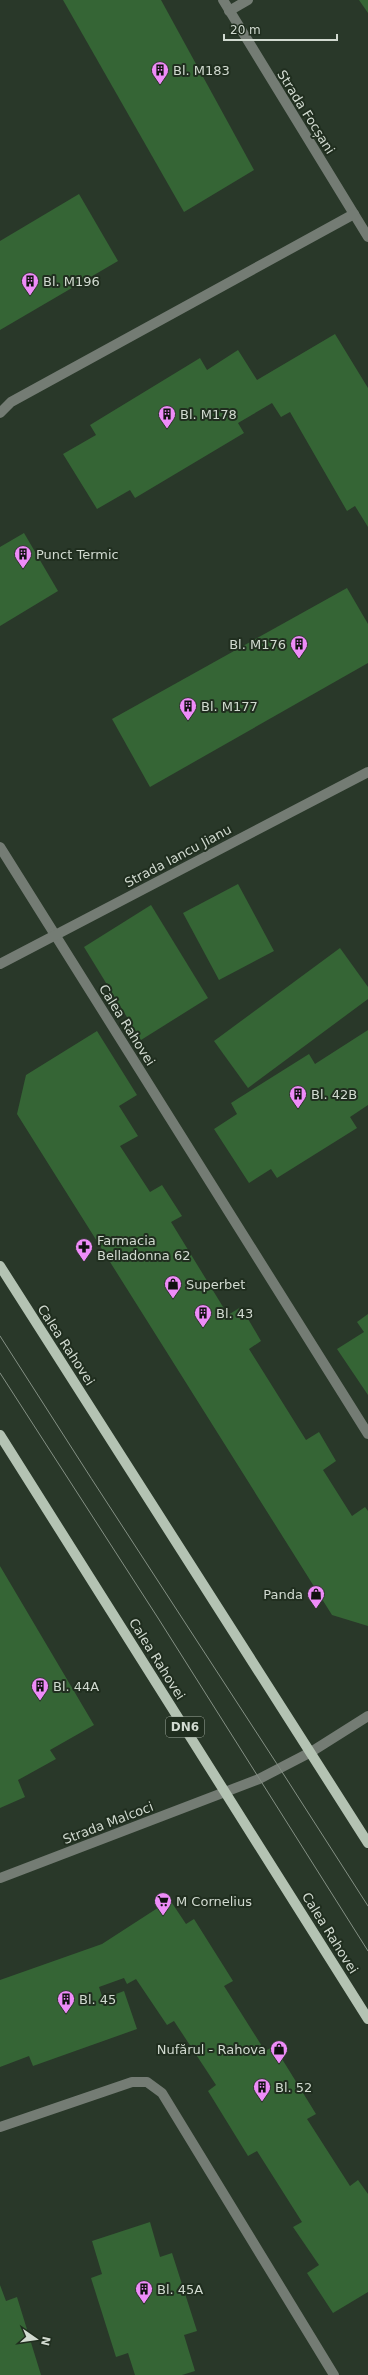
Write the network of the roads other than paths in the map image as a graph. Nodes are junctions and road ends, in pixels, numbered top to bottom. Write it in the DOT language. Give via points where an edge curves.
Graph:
graph roads {
  1 [pos="223,0"];
  2 [pos="248,0"];
  3 [pos="229,11"];
  4 [pos="354,214"];
  5 [pos="368,237"];
  6 [pos="0,413"];
  7 [pos="368,772"];
  8 [pos="0,847"];
  9 [pos="55,935"];
  10 [pos="0,964"];
  11 [pos="0,1266"];
  12 [pos="368,1434"];
  13 [pos="0,1435"];
  14 [pos="368,1716"];
  15 [pos="311,1752"];
  16 [pos="226,1792"];
  17 [pos="368,1843"];
  18 [pos="0,1878"];
  19 [pos="368,2019"];
  20 [pos="0,2127"];
  21 [pos="334,2375"];
  1 -- 3 [label="street, Strada Focșani"];
  2 -- 3 [label="street"];
  3 -- 4 [label="street, Strada Focșani"];
  4 -- 5 [label="street, Strada Focșani"];
  4 -- 6 [label="street" via="11,402"];
  7 -- 9 [label="street, Strada Iancu Jianu"];
  8 -- 9 [label="street, Calea Rahovei"];
  9 -- 10 [label="street, Strada Iancu Jianu"];
  9 -- 12 [label="street, Calea Rahovei"];
  11 -- 15 [label="main road, Calea Rahovei"];
  13 -- 16 [label="main road, Calea Rahovei / DN6"];
  14 -- 15 [label="street, Strada Malcoci"];
  15 -- 16 [label="street, Strada Malcoci"];
  15 -- 17 [label="main road, Calea Rahovei"];
  16 -- 18 [label="street, Strada Malcoci"];
  16 -- 19 [label="main road, Calea Rahovei / DN6"];
  20 -- 21 [label="street" via="132,2082 147,2082 162,2092"];
}
